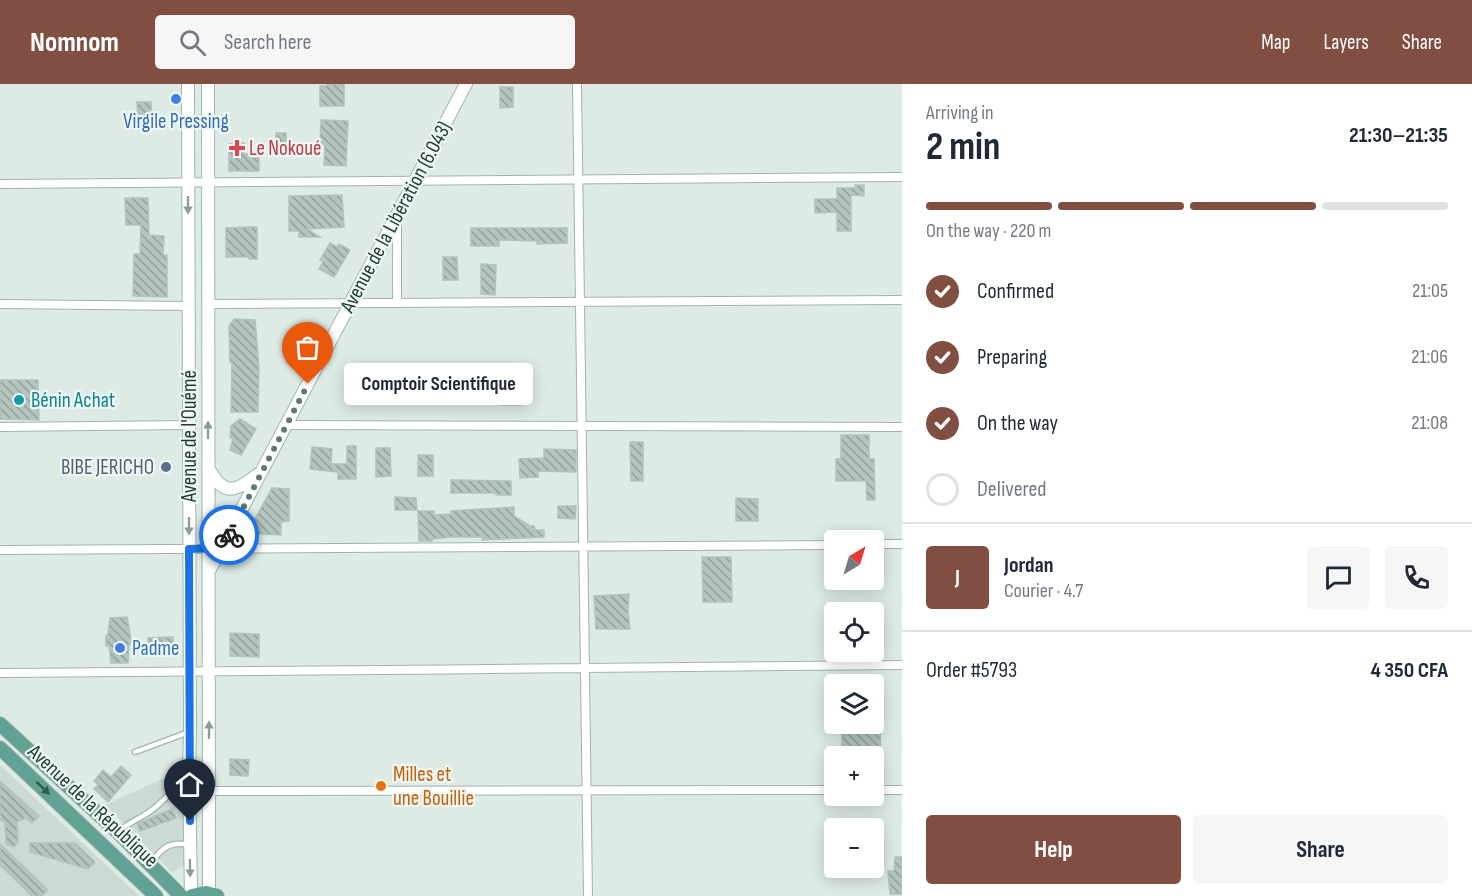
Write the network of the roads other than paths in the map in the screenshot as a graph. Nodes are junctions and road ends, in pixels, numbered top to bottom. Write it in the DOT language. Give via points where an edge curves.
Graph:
graph roads {
  1 [pos="188,84"];
  2 [pos="208,84"];
  3 [pos="466,84"];
  4 [pos="577,84"];
  5 [pos="902,177"];
  6 [pos="415,180"];
  7 [pos="578,180"];
  8 [pos="188,183"];
  9 [pos="208,183"];
  10 [pos="0,184"];
  11 [pos="397,215"];
  12 [pos="902,300"];
  13 [pos="580,302"];
  14 [pos="351,303"];
  15 [pos="398,303"];
  16 [pos="0,304"];
  17 [pos="208,304"];
  18 [pos="188,306"];
  19 [pos="189,425"];
  20 [pos="287,425"];
  21 [pos="0,427"];
  22 [pos="582,427"];
  23 [pos="902,427"];
  24 [pos="208,468"];
  25 [pos="262,471"];
  26 [pos="884,544"];
  27 [pos="902,544"];
  28 [pos="824,545"];
  29 [pos="583,547"];
  30 [pos="222,548"];
  31 [pos="189,549"];
  32 [pos="208,549"];
  33 [pos="0,550"];
  34 [pos="209,573"];
  35 [pos="902,665"];
  36 [pos="585,666"];
  37 [pos="209,672"];
  38 [pos="0,673"];
  39 [pos="190,673"];
  40 [pos="0,724"];
  41 [pos="190,731"];
  42 [pos="0,748"];
  43 [pos="135,752"];
  44 [pos="189,773"];
  45 [pos="587,790"];
  46 [pos="824,790"];
  47 [pos="884,790"];
  48 [pos="902,790"];
  49 [pos="209,791"];
  50 [pos="118,832"];
  51 [pos="190,845"];
  52 [pos="151,865"];
  53 [pos="213,895"];
  54 [pos="156,896"];
  55 [pos="181,896"];
  56 [pos="191,896"];
  57 [pos="588,896"];
  1 -- 8 [label="main road, Avenue de l'Ouémé"];
  2 -- 9 [label="main road, Avenue de l'Ouémé"];
  3 -- 6 [label="main road, Avenue de la Libération (6.043)"];
  4 -- 7 [label="street"];
  5 -- 7 [label="street"];
  6 -- 7 [label="street"];
  6 -- 9 [label="street"];
  6 -- 11 [label="main road, Avenue de la Libération (6.043)"];
  7 -- 13 [label="street"];
  8 -- 9 [label="street"];
  8 -- 10 [label="street"];
  8 -- 18 [label="main road, Avenue de l'Ouémé, one-way"];
  9 -- 17 [label="main road, Avenue de l'Ouémé"];
  11 -- 14 [label="main road, Avenue de la Libération (6.043)"];
  11 -- 15 [label="street"];
  12 -- 13 [label="street"];
  13 -- 15 [label="street"];
  13 -- 22 [label="street"];
  14 -- 15 [label="street"];
  14 -- 17 [label="street"];
  14 -- 20 [label="main road, Avenue de la Libération (6.043)"];
  16 -- 18 [label="street"];
  24 -- 17 [label="main road, Avenue de l'Ouémé, one-way"];
  18 -- 19 [label="main road, Avenue de l'Ouémé"];
  19 -- 21 [label="street"];
  19 -- 31 [label="main road, Avenue de l'Ouémé, one-way"];
  20 -- 22 [label="street"];
  20 -- 25 [label="main road, Avenue de la Libération (6.043)"];
  22 -- 23 [label="street"];
  22 -- 29 [label="street"];
  24 -- 25 [label="main road" via="216,482 234,490"];
  24 -- 32 [label="main road, Avenue de l'Ouémé"];
  25 -- 30 [label="main road, Avenue de la Libération (6.043)"];
  26 -- 27 [label="street"];
  28 -- 29 [label="street"];
  29 -- 30 [label="street"];
  29 -- 36 [label="street"];
  30 -- 32 [label="street"];
  30 -- 34 [label="main road, Avenue de la Libération (6.043)"];
  31 -- 32 [label="street"];
  31 -- 33 [label="street"];
  31 -- 39 [label="main road, Avenue de l'Ouémé"];
  32 -- 34 [label="main road, Avenue de l'Ouémé"];
  34 -- 37 [label="main road, Avenue de l'Ouémé"];
  35 -- 36 [label="street"];
  36 -- 37 [label="street"];
  36 -- 45 [label="street"];
  37 -- 39 [label="street"];
  49 -- 37 [label="main road, Avenue de l'Ouémé, one-way"];
  38 -- 39 [label="street"];
  39 -- 41 [label="main road, Avenue de l'Ouémé"];
  40 -- 50 [label="main road, Avenue de la République"];
  41 -- 43 [label="lane"];
  41 -- 44 [label="main road, Avenue de l'Ouémé"];
  42 -- 54 [label="main road, Avenue de la République, one-way"];
  44 -- 50 [label="lane" via="149,813"];
  44 -- 51 [label="main road, Avenue de l'Ouémé"];
  45 -- 46 [label="street"];
  45 -- 49 [label="street"];
  45 -- 57 [label="street"];
  47 -- 48 [label="street"];
  49 -- 53 [label="main road, Avenue de l'Ouémé"];
  50 -- 52 [label="main road, Avenue de la République"];
  51 -- 52 [label="lane" via="177,842 166,846"];
  51 -- 56 [label="main road, Avenue de l'Ouémé, one-way"];
  52 -- 55 [label="main road, Avenue de la République"];
  53 -- 56 [label="main road"];
}
